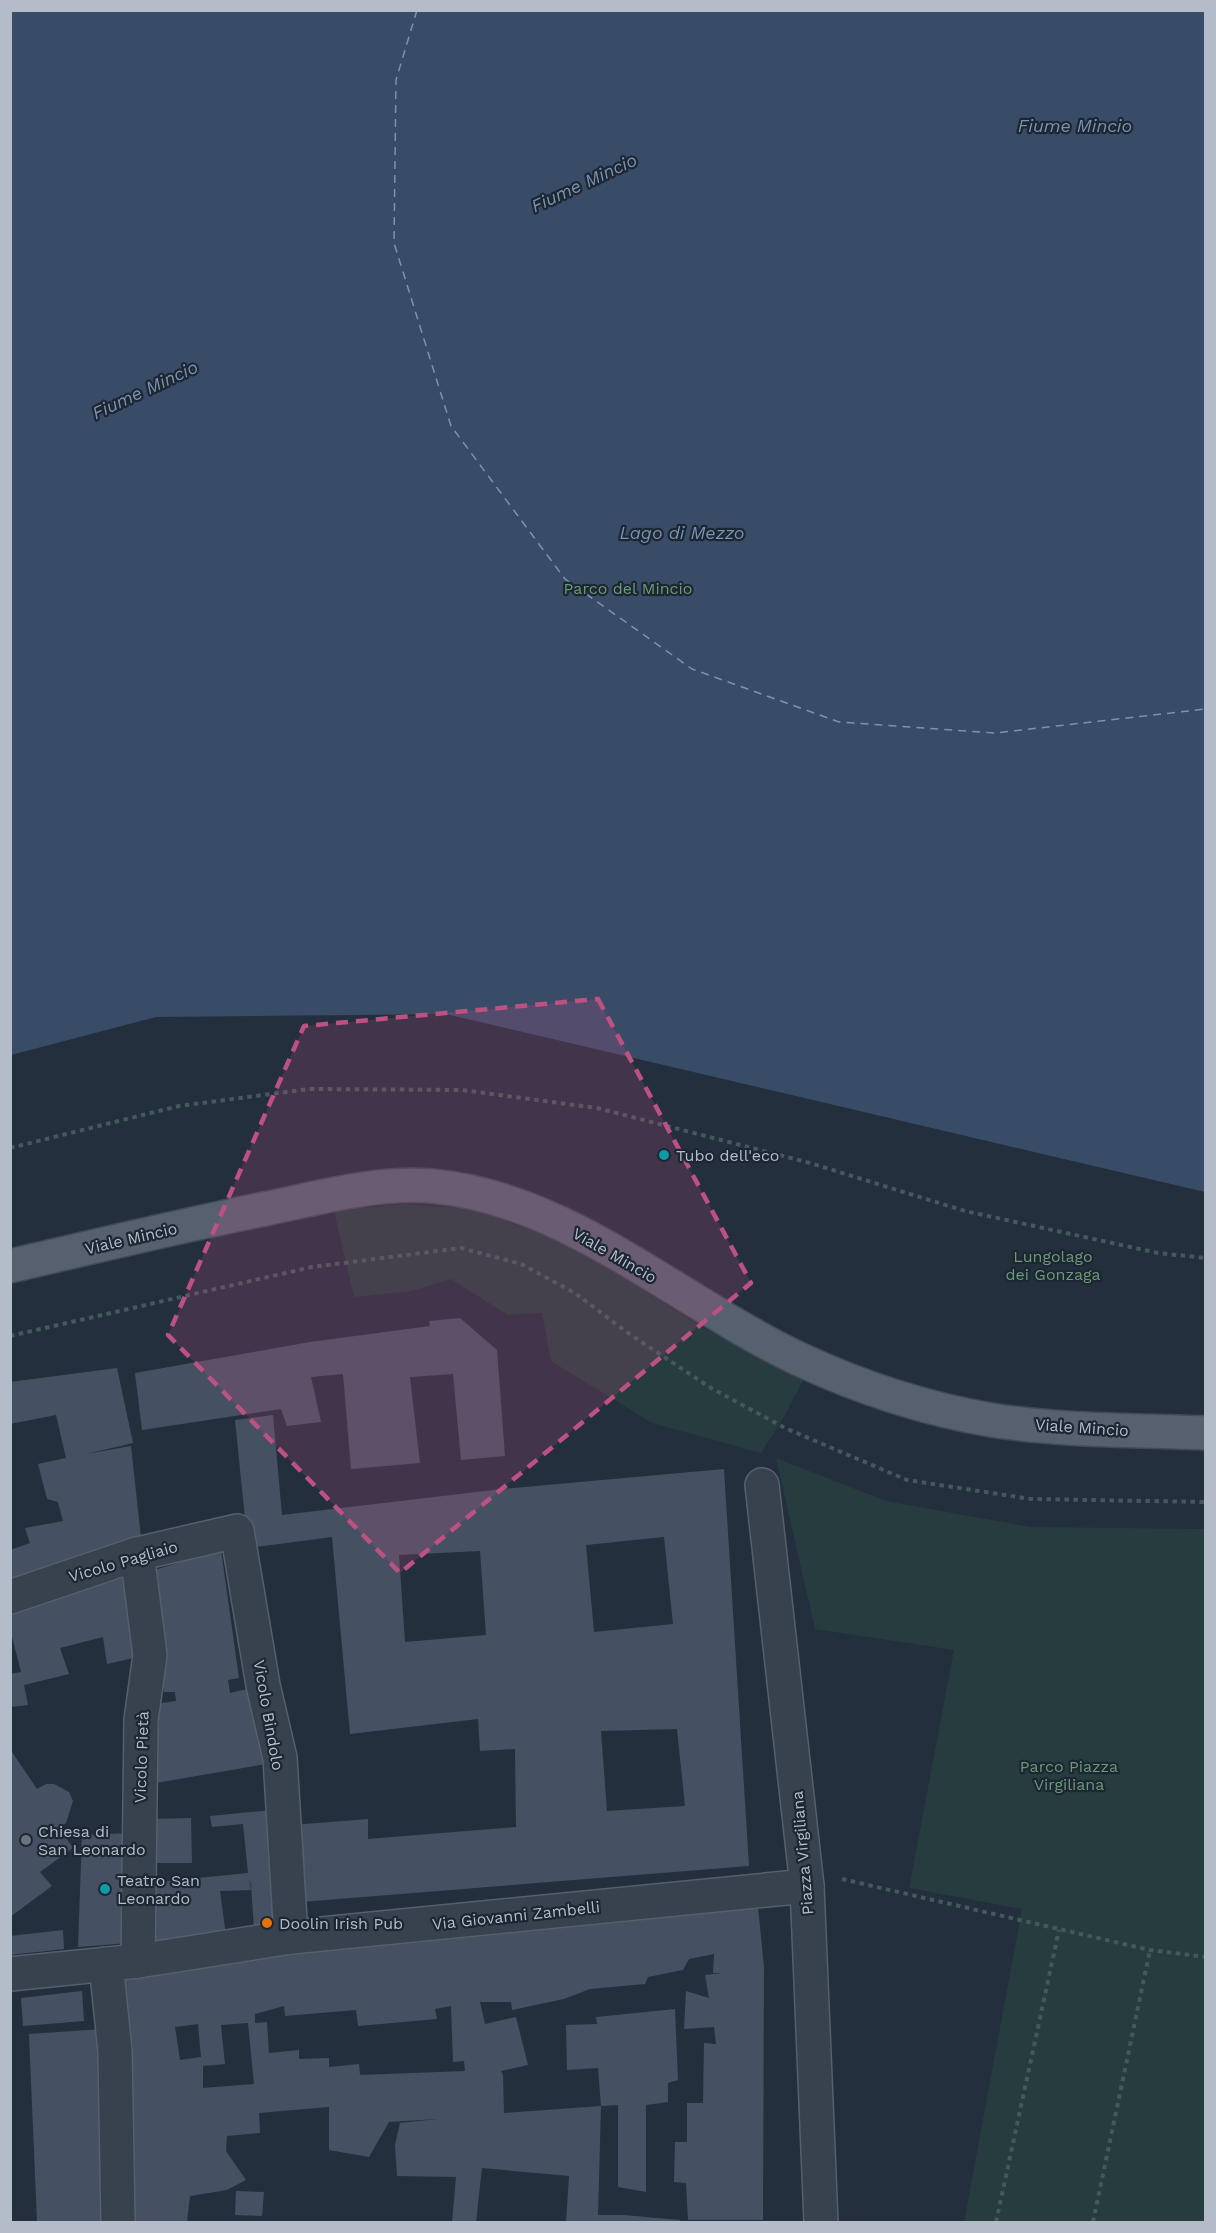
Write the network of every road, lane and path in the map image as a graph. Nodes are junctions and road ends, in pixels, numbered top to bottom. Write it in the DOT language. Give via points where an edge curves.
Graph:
graph roads {
  1 [pos="10,1148"];
  2 [pos="1206,1258"];
  3 [pos="10,1266"];
  4 [pos="10,1335"];
  5 [pos="1206,1433"];
  6 [pos="762,1485"];
  7 [pos="1206,1503"];
  8 [pos="237,1531"];
  9 [pos="137,1554"];
  10 [pos="10,1597"];
  11 [pos="807,1887"];
  12 [pos="1059,1930"];
  13 [pos="291,1937"];
  14 [pos="1150,1950"];
  15 [pos="1206,1957"];
  16 [pos="138,1961"];
  17 [pos="106,1964"];
  18 [pos="10,1974"];
  19 [pos="118,2223"];
  20 [pos="821,2223"];
  21 [pos="996,2223"];
  22 [pos="1093,2223"];
  1 -- 2 [label="path" via="179,1106 297,1090 462,1090 597,1108 810,1163 965,1211 1158,1252"];
  3 -- 5 [label="main road, Viale Mincio" via="348,1192 432,1186 479,1193 540,1213 593,1240 746,1333 857,1383 930,1407 992,1420 1066,1428"];
  4 -- 7 [label="path" via="312,1267 461,1248 521,1264 566,1288 711,1388 785,1428 907,1480 1031,1499"];
  6 -- 11 [label="street, Piazza Virgiliana"];
  8 -- 9 [label="street, Vicolo Pagliaio"];
  8 -- 13 [label="street, Vicolo Bindolo" via="263,1685 280,1758"];
  9 -- 10 [label="street, Vicolo Pagliaio"];
  9 -- 16 [label="street, Vicolo Pietà" via="150,1655 141,1720"];
  11 -- 12 [label="path" via="832,1877"];
  11 -- 13 [label="street, Via Giovanni Zambelli"];
  11 -- 20 [label="street, Piazza Virgiliana"];
  12 -- 14 [label="path"];
  12 -- 21 [label="path"];
  13 -- 16 [label="street, Via Giovanni Zambelli"];
  14 -- 15 [label="path"];
  14 -- 22 [label="path"];
  16 -- 17 [label="street, Via Giovanni Zambelli"];
  17 -- 18 [label="street, Via Giovanni Zambelli"];
  17 -- 19 [label="street" via="115,2051"];
}
